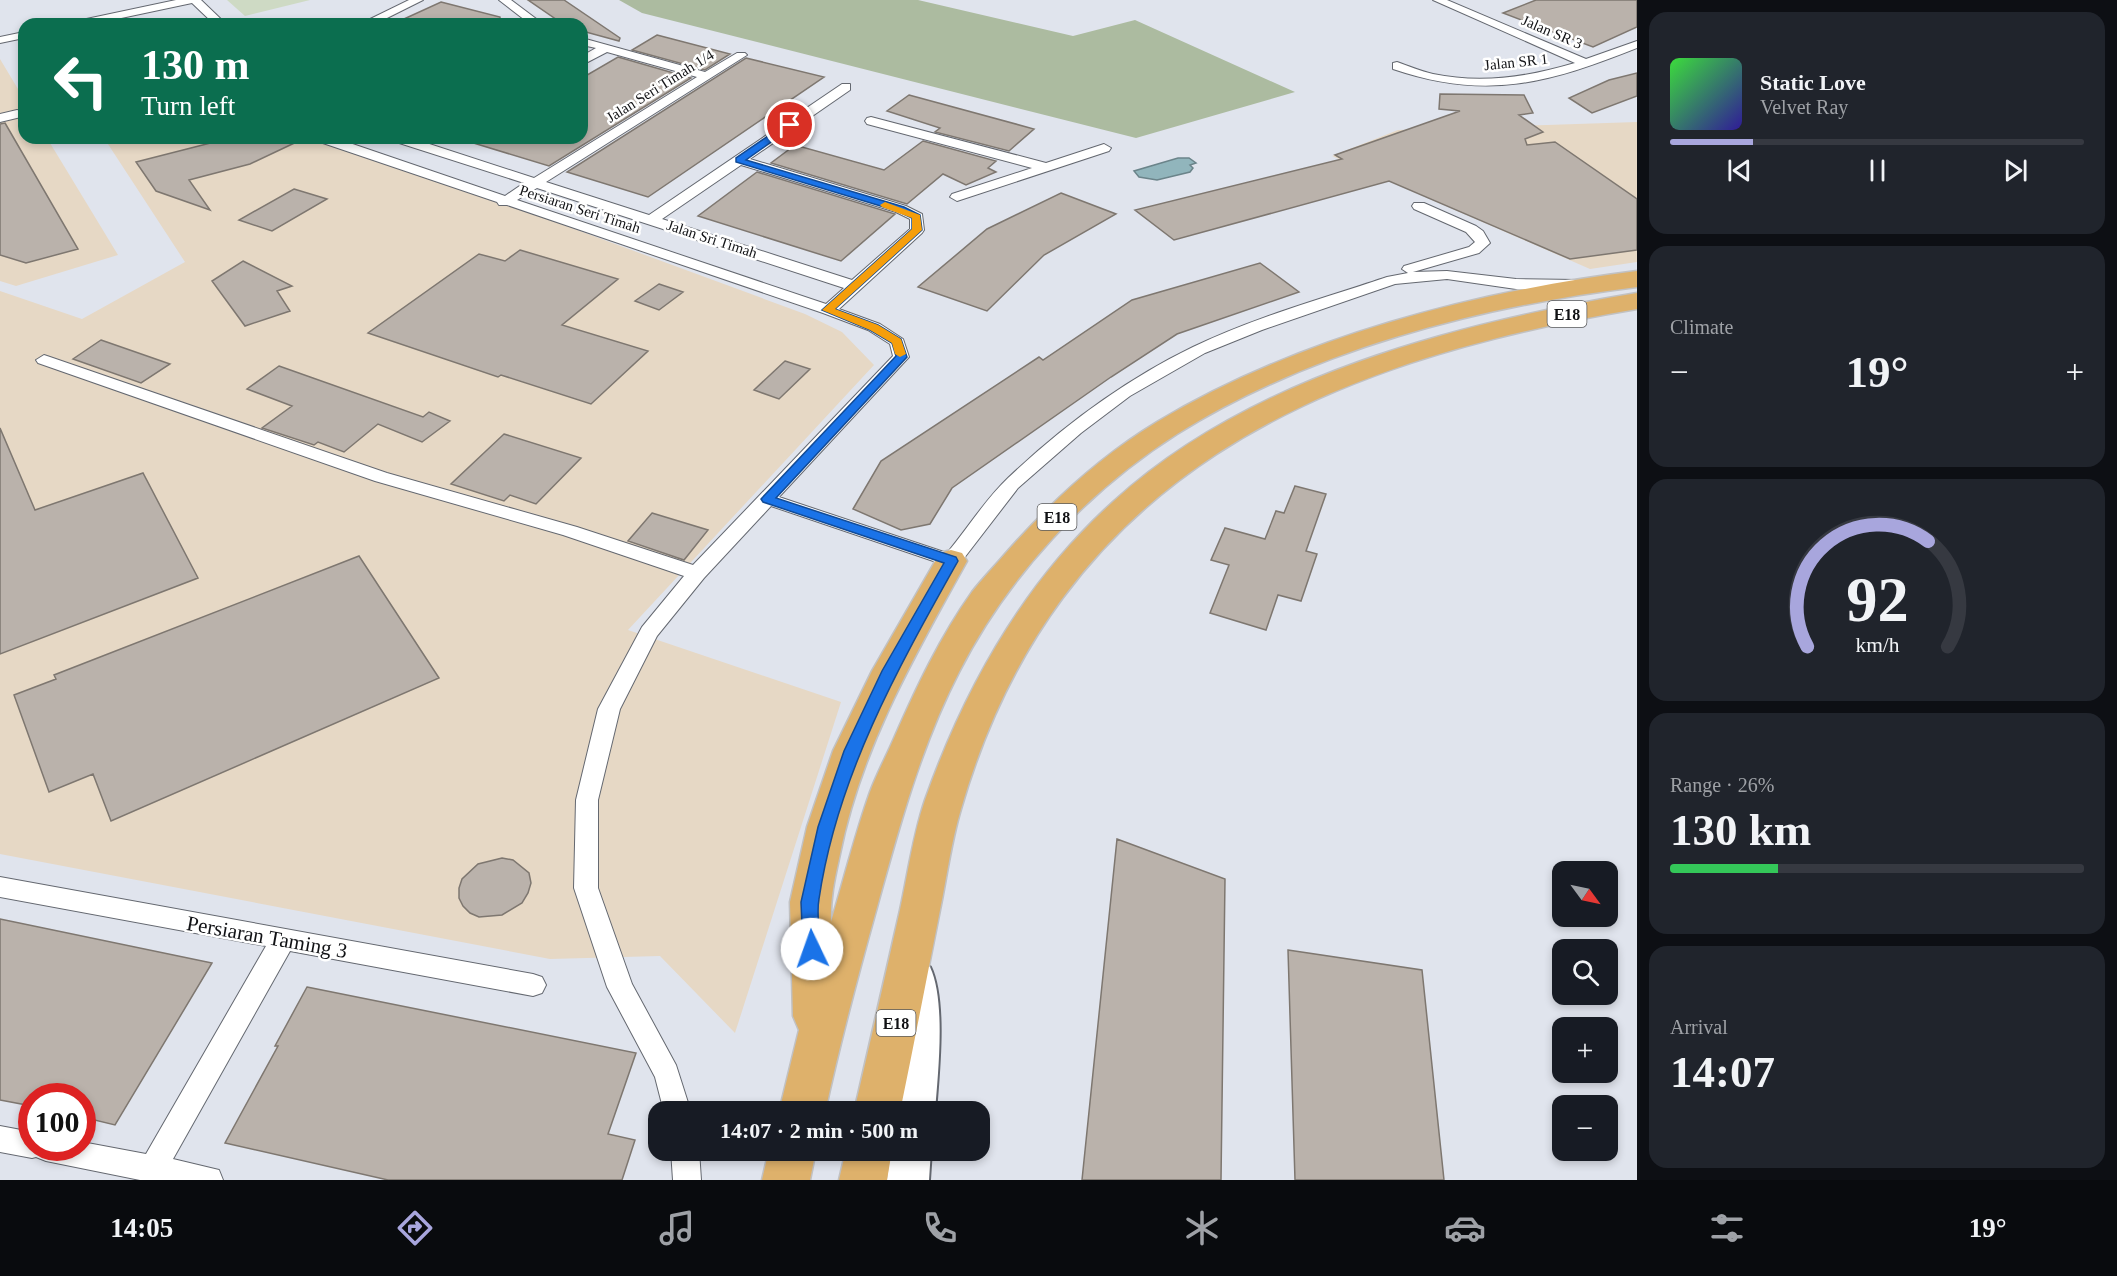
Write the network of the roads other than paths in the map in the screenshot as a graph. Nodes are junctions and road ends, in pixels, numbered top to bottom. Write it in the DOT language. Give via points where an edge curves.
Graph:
graph roads {
  1 [pos="194,0"];
  2 [pos="418,0"];
  3 [pos="504,0"];
  4 [pos="1458,0"];
  5 [pos="1442,2"];
  6 [pos="526,16"];
  7 [pos="106,18"];
  8 [pos="214,18"];
  9 [pos="379,18"];
  10 [pos="522,18"];
  11 [pos="529,18"];
  12 [pos="18,36"];
  13 [pos="0,40"];
  14 [pos="588,43"];
  15 [pos="1637,44"];
  16 [pos="605,48"];
  17 [pos="741,55"];
  18 [pos="588,58"];
  19 [pos="1588,64"];
  20 [pos="1397,66"];
  21 [pos="706,76"];
  22 [pos="846,87"];
  23 [pos="17,114"];
  24 [pos="0,118"];
  25 [pos="871,121"];
  26 [pos="339,144"];
  27 [pos="416,144"];
  28 [pos="435,144"];
  29 [pos="428,148"];
  30 [pos="1104,148"];
  31 [pos="739,160"];
  32 [pos="1045,167"];
  33 [pos="536,182"];
  34 [pos="957,197"];
  35 [pos="504,202"];
  36 [pos="1419,206"];
  37 [pos="653,219"];
  38 [pos="1452,256"];
  39 [pos="1470,278"];
  40 [pos="1637,279"];
  41 [pos="1392,280"];
  42 [pos="1588,285"];
  43 [pos="854,286"];
  44 [pos="1637,301"];
  45 [pos="828,310"];
  46 [pos="45,360"];
  47 [pos="768,499"];
  48 [pos="951,561"];
  49 [pos="697,573"];
  50 [pos="0,887"];
  51 [pos="915,934"];
  52 [pos="283,940"];
  53 [pos="533,985"];
  54 [pos="817,1045"];
  55 [pos="675,1101"];
  56 [pos="804,1101"];
  57 [pos="879,1101"];
  58 [pos="916,1101"];
  59 [pos="0,1138"];
  60 [pos="18,1142"];
  61 [pos="96,1157"];
  62 [pos="686,1161"];
  63 [pos="790,1161"];
  64 [pos="867,1161"];
  65 [pos="910,1161"];
  66 [pos="153,1168"];
  67 [pos="209,1180"];
  68 [pos="687,1180"];
  69 [pos="786,1180"];
  70 [pos="863,1180"];
  71 [pos="908,1180"];
  1 -- 7 [label="street"];
  1 -- 8 [label="street"];
  2 -- 9 [label="street"];
  3 -- 6 [label="street"];
  4 -- 5 [label="street"];
  5 -- 19 [label="street, Jalan SR 3"];
  6 -- 10 [label="street"];
  6 -- 11 [label="street"];
  12 -- 13 [label="street"];
  14 -- 16 [label="street"];
  15 -- 19 [label="street, Jalan SR 1"];
  16 -- 18 [label="street"];
  16 -- 21 [label="street"];
  17 -- 21 [label="street, Jalan Seri Timah 1/4"];
  19 -- 20 [label="street, Jalan SR 1" via="1551,76 1500,82 1430,79"];
  21 -- 33 [label="street, Jalan Seri Timah 1/4"];
  22 -- 31 [label="street"];
  23 -- 24 [label="street"];
  25 -- 32 [label="street"];
  26 -- 35 [label="street, Persiaran Seri Timah"];
  27 -- 29 [label="street, Jalan Sri Timah"];
  28 -- 29 [label="street"];
  29 -- 33 [label="street, Jalan Sri Timah"];
  30 -- 32 [label="street"];
  31 -- 37 [label="street"];
  31 -- 43 [label="street" via="917,217 917,230"];
  32 -- 34 [label="street"];
  33 -- 35 [label="street, Jalan Seri Timah 1/4"];
  33 -- 37 [label="street, Jalan Sri Timah"];
  35 -- 45 [label="street, Persiaran Seri Timah"];
  36 -- 38 [label="street" via="1478,234 1483,243"];
  37 -- 43 [label="street, Jalan Sri Timah"];
  38 -- 39 [label="street" via="1452,265"];
  38 -- 41 [label="street" via="1404,270"];
  39 -- 41 [label="street" via="1447,275"];
  39 -- 42 [label="street" via="1516,284"];
  40 -- 42 [label="highway, E18"];
  41 -- 48 [label="street" via="1199,350 1124,392 1012,484"];
  42 -- 54 [label="highway, E18" via="1471,309 1359,341 1286,368 1166,429 1100,477 1048,525 984,600 941,672 889,792"];
  43 -- 45 [label="street"];
  44 -- 51 [label="highway, E18" via="1497,329 1385,361 1314,387 1203,448 1137,497 1089,546 1032,616 992,684 944,801"];
  45 -- 47 [label="street, Persiaran Seri Timah" via="874,327 897,342 901,357"];
  46 -- 49 [label="street" via="381,477 570,531"];
  47 -- 48 [label="street"];
  47 -- 49 [label="street"];
  48 -- 54 [label="highway" via="851,751 826,827 810,902"];
  49 -- 55 [label="street" via="649,632 609,709 587,800 586,888 620,987 667,1074"];
  50 -- 52 [label="street, Persiaran Taming 3"];
  51 -- 57 [label="highway, E18"];
  51 -- 58 [label="main road" via="921,1044"];
  52 -- 53 [label="street, Persiaran Taming 3"];
  52 -- 66 [label="street"];
  54 -- 56 [label="highway, E18"];
  59 -- 60 [label="street"];
  61 -- 66 [label="street"];
  62 -- 68 [label="street"];
  63 -- 69 [label="highway"];
  64 -- 70 [label="highway"];
  65 -- 71 [label="main road"];
  66 -- 67 [label="street"];
}
